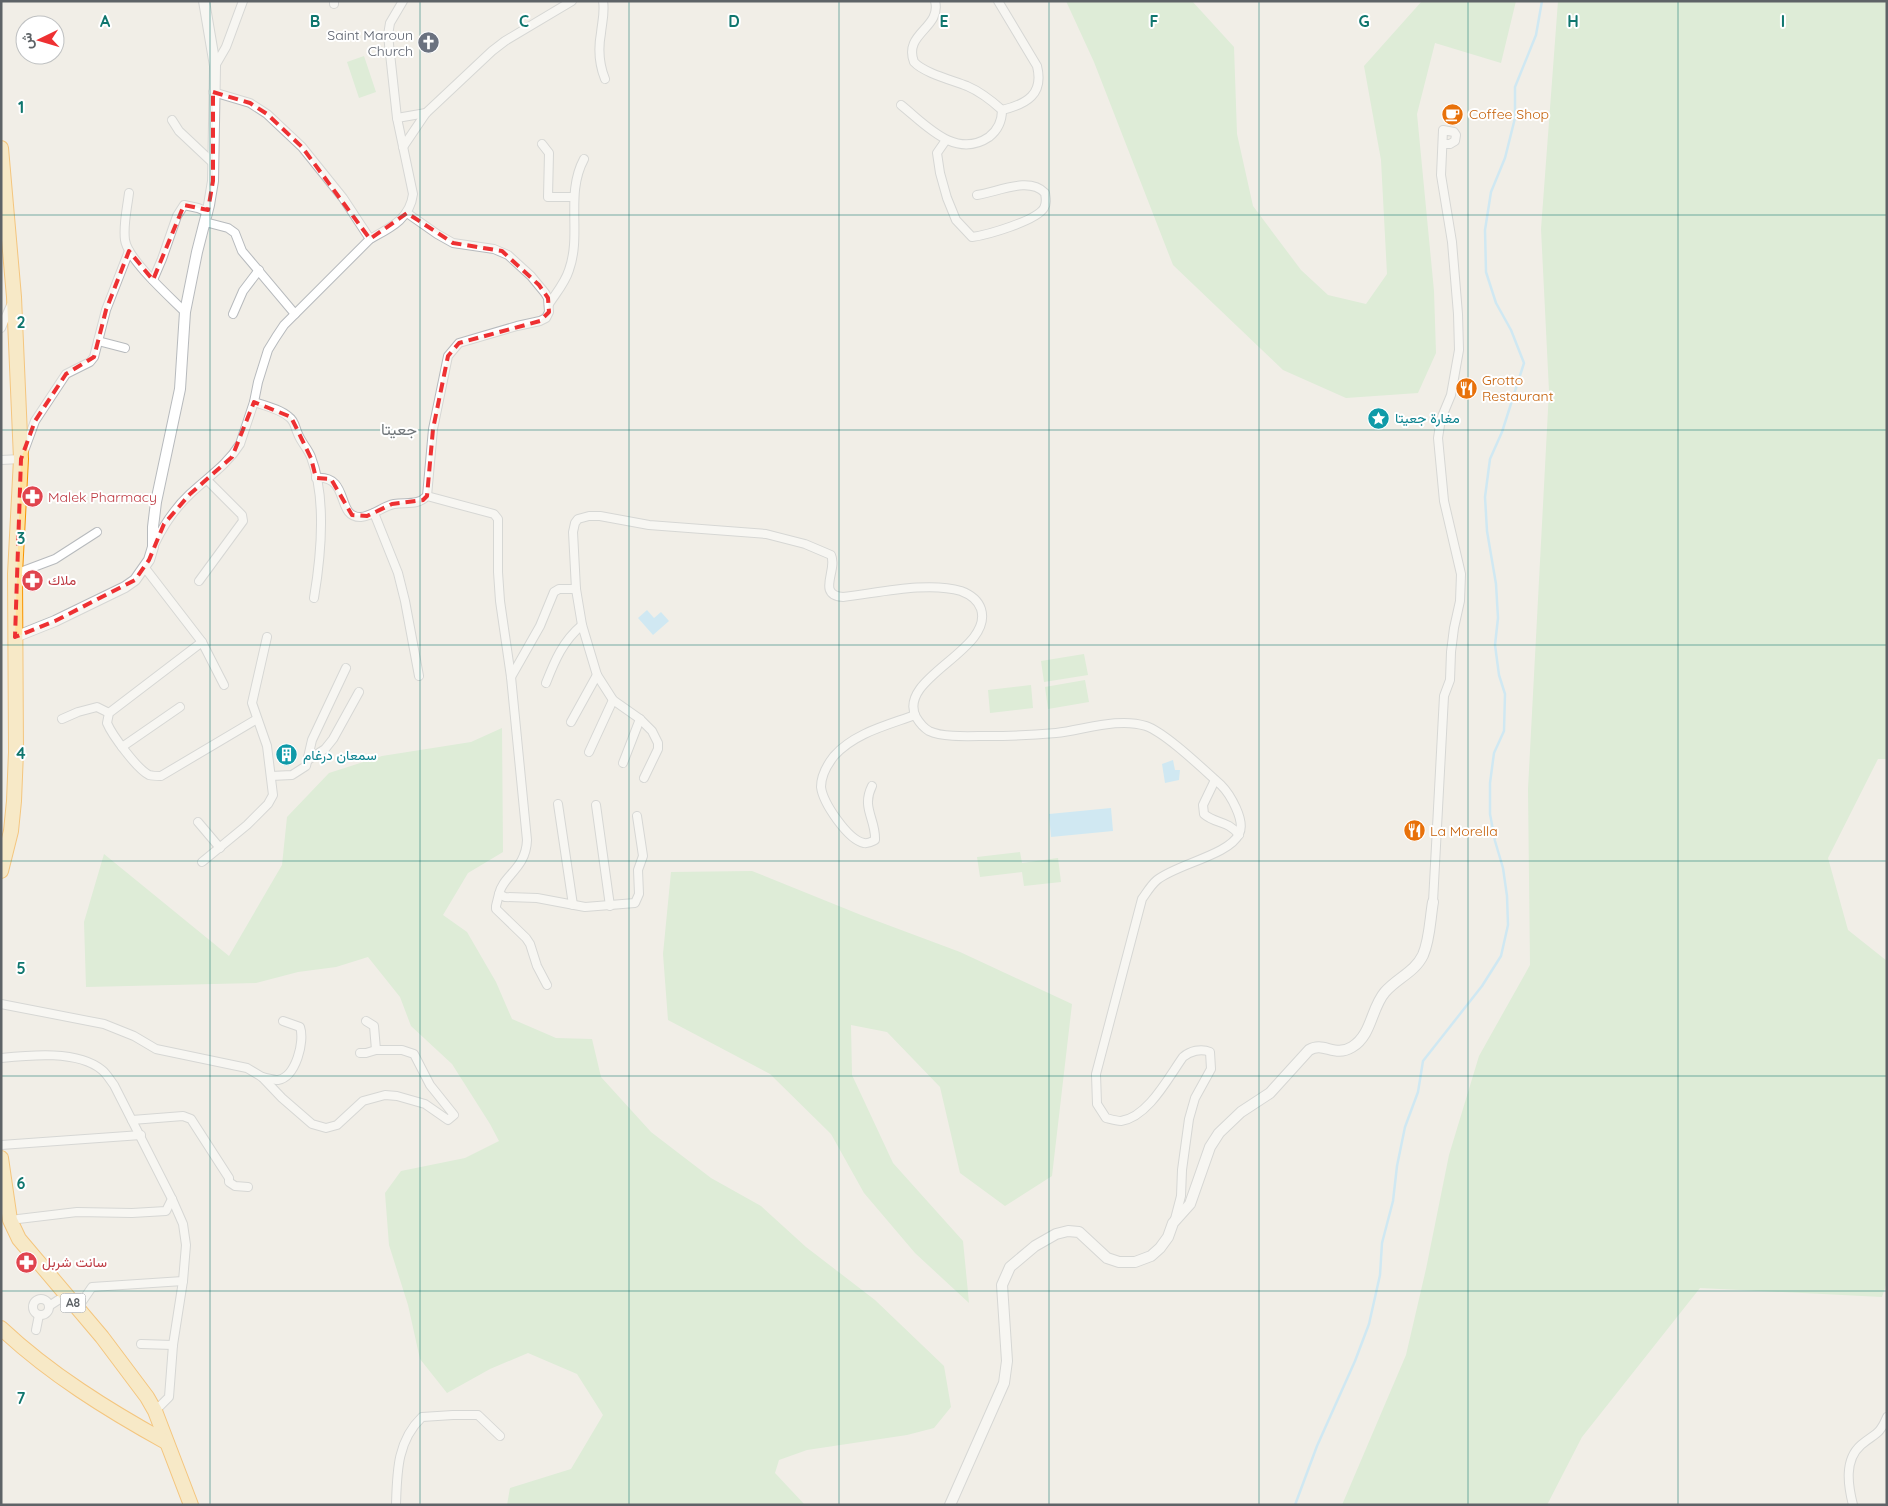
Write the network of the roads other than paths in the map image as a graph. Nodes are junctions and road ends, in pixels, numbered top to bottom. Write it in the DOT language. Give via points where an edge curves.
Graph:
graph roads {
  1 [pos="204,1"];
  2 [pos="243,1"];
  3 [pos="402,1"];
  4 [pos="572,1"];
  5 [pos="603,1"];
  6 [pos="935,1"];
  7 [pos="998,1"];
  8 [pos="215,66"];
  9 [pos="605,79"];
  10 [pos="213,92"];
  11 [pos="901,105"];
  12 [pos="1002,110"];
  13 [pos="426,113"];
  14 [pos="397,118"];
  15 [pos="172,120"];
  16 [pos="946,140"];
  17 [pos="542,144"];
  18 [pos="1443,144"];
  19 [pos="402,147"];
  20 [pos="1,148"];
  21 [pos="584,159"];
  22 [pos="213,163"];
  23 [pos="129,194"];
  24 [pos="977,194"];
  25 [pos="574,197"];
  26 [pos="407,213"];
  27 [pos="206,217"];
  28 [pos="370,239"];
  29 [pos="129,251"];
  30 [pos="259,270"];
  31 [pos="153,280"];
  32 [pos="14,297"];
  33 [pos="549,304"];
  34 [pos="186,312"];
  35 [pos="234,314"];
  36 [pos="295,314"];
  37 [pos="1,328"];
  38 [pos="98,341"];
  39 [pos="125,348"];
  40 [pos="254,402"];
  41 [pos="21,459"];
  42 [pos="1,460"];
  43 [pos="316,478"];
  44 [pos="207,480"];
  45 [pos="427,496"];
  46 [pos="374,513"];
  47 [pos="97,532"];
  48 [pos="153,547"];
  49 [pos="145,568"];
  50 [pos="15,574"];
  51 [pos="199,580"];
  52 [pos="576,589"];
  53 [pos="314,598"];
  54 [pos="582,625"];
  55 [pos="267,636"];
  56 [pos="15,637"];
  57 [pos="202,642"];
  58 [pos="346,668"];
  59 [pos="597,675"];
  60 [pos="419,676"];
  61 [pos="511,677"];
  62 [pos="546,683"];
  63 [pos="224,684"];
  64 [pos="359,692"];
  65 [pos="613,700"];
  66 [pos="180,707"];
  67 [pos="109,713"];
  68 [pos="915,715"];
  69 [pos="62,719"];
  70 [pos="257,719"];
  71 [pos="640,719"];
  72 [pos="571,722"];
  73 [pos="122,747"];
  74 [pos="589,752"];
  75 [pos="308,760"];
  76 [pos="623,763"];
  77 [pos="271,776"];
  78 [pos="644,778"];
  79 [pos="1215,780"];
  80 [pos="872,786"];
  81 [pos="558,804"];
  82 [pos="596,805"];
  83 [pos="638,816"];
  84 [pos="198,822"];
  85 [pos="1239,835"];
  86 [pos="220,848"];
  87 [pos="202,862"];
  88 [pos="1,871"];
  89 [pos="500,894"];
  90 [pos="1434,902"];
  91 [pos="573,905"];
  92 [pos="610,906"];
  93 [pos="547,985"];
  94 [pos="1,1004"];
  95 [pos="283,1021"];
  96 [pos="366,1021"];
  97 [pos="376,1050"];
  98 [pos="360,1053"];
  99 [pos="1,1058"];
  100 [pos="262,1077"];
  101 [pos="132,1120"];
  102 [pos="140,1136"];
  103 [pos="1,1145"];
  104 [pos="1,1158"];
  105 [pos="248,1187"];
  106 [pos="172,1199"];
  107 [pos="10,1220"];
  108 [pos="1173,1224"];
  109 [pos="183,1281"];
  110 [pos="66,1295"];
  111 [pos="49,1306"];
  112 [pos="78,1309"];
  113 [pos="39,1315"];
  114 [pos="1,1328"];
  115 [pos="36,1330"];
  116 [pos="141,1344"];
  117 [pos="173,1346"];
  118 [pos="154,1412"];
  119 [pos="1887,1417"];
  120 [pos="136,1424"];
  121 [pos="500,1436"];
  122 [pos="166,1442"];
  123 [pos="191,1505"];
  124 [pos="396,1505"];
  125 [pos="950,1505"];
  126 [pos="1853,1505"];
  1 -- 8 [label="street"];
  2 -- 8 [label="street" via="226,48"];
  3 -- 14 [label="street" via="390,23 388,35"];
  4 -- 13 [label="street" via="505,41"];
  5 -- 9 [label="street" via="599,60"];
  6 -- 12 [label="street" via="934,17 913,44 914,62 978,91"];
  7 -- 12 [label="street" via="1040,76 1034,94 1017,106"];
  8 -- 10 [label="street"];
  10 -- 22 [label="street"];
  10 -- 28 [label="street" via="250,103 268,114 302,147 343,198"];
  11 -- 16 [label="street"];
  12 -- 16 [label="street" via="1000,125 983,140 972,144"];
  13 -- 14 [label="street"];
  13 -- 19 [label="street"];
  14 -- 19 [label="street"];
  15 -- 22 [label="street" via="179,131"];
  16 -- 24 [label="street" via="937,154 944,190 956,220 972,237 1028,220 1043,210 1046,203 1040,188 1024,184"];
  17 -- 25 [label="street" via="549,153 548,197"];
  18 -- 90 [label="street" via="1441,176 1452,242 1459,350 1451,395 1441,419 1438,438 1444,501 1461,585 1450,652 1450,680 1444,696"];
  19 -- 26 [label="street" via="413,194"];
  20 -- 32 [label="highway"];
  21 -- 25 [label="street" via="578,171"];
  22 -- 27 [label="street"];
  23 -- 29 [label="street" via="125,243"];
  25 -- 33 [label="street" via="574,245 569,270"];
  26 -- 28 [label="street"];
  26 -- 33 [label="street" via="453,243 494,249 508,255 539,285"];
  27 -- 30 [label="street" via="235,234 242,251"];
  27 -- 31 [label="street" via="198,208 184,205"];
  27 -- 34 [label="street"];
  28 -- 36 [label="street"];
  29 -- 31 [label="street"];
  29 -- 38 [label="street" via="106,310"];
  30 -- 35 [label="street" via="241,295"];
  30 -- 36 [label="street"];
  31 -- 34 [label="street"];
  32 -- 37 [label="street"];
  32 -- 41 [label="highway"];
  33 -- 45 [label="street" via="550,312 540,322 459,343 448,356 433,429"];
  34 -- 48 [label="street" via="180,388 156,502"];
  36 -- 40 [label="street" via="268,350"];
  38 -- 39 [label="street"];
  38 -- 41 [label="street" via="90,362 66,374 47,403"];
  40 -- 43 [label="street" via="290,418 312,458"];
  40 -- 44 [label="street" via="240,444 232,457"];
  41 -- 42 [label="street"];
  41 -- 50 [label="highway"];
  43 -- 46 [label="street" via="331,479 352,515 360,517"];
  43 -- 53 [label="street" via="321,526"];
  44 -- 48 [label="street" via="175,510"];
  44 -- 51 [label="street" via="242,515 243,521"];
  45 -- 46 [label="street" via="417,503 392,504"];
  45 -- 61 [label="street" via="494,514 498,519 500,602"];
  46 -- 60 [label="street" via="398,573"];
  47 -- 50 [label="street" via="55,558"];
  48 -- 49 [label="street"];
  49 -- 56 [label="street" via="125,588"];
  49 -- 57 [label="street"];
  50 -- 56 [label="highway"];
  52 -- 54 [label="street"];
  52 -- 61 [label="street" via="554,592 540,626"];
  52 -- 68 [label="street" via="574,526 578,519 595,516 649,525 766,534 805,544 831,555 829,586 834,596 928,587 966,593 980,606 980,627 974,638 919,691"];
  54 -- 59 [label="street"];
  54 -- 62 [label="street" via="558,653"];
  55 -- 70 [label="street" via="252,703"];
  56 -- 88 [label="highway" via="14,801"];
  57 -- 63 [label="street"];
  57 -- 67 [label="street"];
  58 -- 75 [label="street" via="312,740"];
  59 -- 65 [label="street"];
  59 -- 72 [label="street"];
  61 -- 89 [label="street" via="526,851"];
  64 -- 75 [label="street" via="333,739 325,749"];
  65 -- 71 [label="street"];
  65 -- 74 [label="street"];
  66 -- 73 [label="street"];
  67 -- 69 [label="street" via="97,706"];
  67 -- 73 [label="street" via="107,723"];
  68 -- 79 [label="street" via="928,731 969,736 1030,735 1112,724 1146,726 1162,734"];
  68 -- 80 [label="street" via="853,741 835,755 825,770 821,781 828,806 848,832 863,843 875,840 867,806"];
  70 -- 73 [label="street" via="161,776 142,770"];
  70 -- 77 [label="street" via="267,746"];
  71 -- 76 [label="street"];
  71 -- 78 [label="street" via="652,731 658,744"];
  75 -- 77 [label="street" via="297,773"];
  77 -- 86 [label="street" via="273,790 268,804"];
  79 -- 85 [label="street" via="1227,791 1235,806"];
  79 -- 85 [label="street" via="1203,805 1204,814 1227,824"];
  81 -- 91 [label="street"];
  82 -- 92 [label="street"];
  83 -- 92 [label="street" via="643,856 638,870 638,899 631,904"];
  84 -- 86 [label="street"];
  85 -- 108 [label="street" via="1230,846 1158,879 1142,898 1096,1074 1097,1104 1106,1118 1120,1121 1134,1116 1153,1101 1188,1052 1210,1052 1211,1069 1195,1098 1189,1119 1181,1196"];
  86 -- 87 [label="street"];
  89 -- 91 [label="street" via="505,898 537,898"];
  89 -- 93 [label="street" via="496,909 526,938"];
  90 -- 108 [label="street" via="1420,960 1386,992 1374,1009 1362,1038 1343,1051 1317,1046 1309,1050 1270,1093 1241,1112 1219,1132 1210,1147 1190,1204"];
  91 -- 92 [label="street"];
  94 -- 100 [label="street" via="104,1024 156,1049 240,1066"];
  95 -- 100 [label="street" via="300,1027 302,1033 296,1064 278,1080"];
  96 -- 97 [label="street" via="374,1026"];
  97 -- 98 [label="street"];
  97 -- 100 [label="street" via="402,1050 414,1054 430,1085 454,1115 448,1120 425,1104 385,1095 363,1101 337,1125 326,1128 312,1124"];
  99 -- 101 [label="street" via="66,1056 91,1064 101,1069 114,1085"];
  101 -- 102 [label="street"];
  101 -- 105 [label="street" via="191,1118 230,1182"];
  102 -- 103 [label="street"];
  102 -- 106 [label="street"];
  104 -- 107 [label="highway, A8"];
  106 -- 107 [label="street" via="166,1211 77,1212"];
  106 -- 109 [label="street" via="183,1224 186,1245"];
  107 -- 110 [label="highway, A8" via="19,1240"];
  108 -- 125 [label="street" via="1160,1248 1151,1256 1135,1262 1107,1258 1085,1236 1068,1231 1034,1246 1010,1267 1002,1286 1007,1361 1004,1383"];
  109 -- 112 [label="street" via="92,1287"];
  109 -- 117 [label="street"];
  110 -- 111 [label="street"];
  110 -- 112 [label="highway, A8"];
  111 -- 113 [label="street" via="48,1312"];
  111 -- 113 [label="street" via="45,1301 36,1301 33,1309"];
  112 -- 118 [label="highway, A8" via="147,1397"];
  113 -- 115 [label="street"];
  114 -- 120 [label="highway" via="28,1354"];
  116 -- 117 [label="street"];
  117 -- 118 [label="street" via="169,1397"];
  118 -- 120 [label="highway" via="150,1420"];
  118 -- 122 [label="highway, A8"];
  119 -- 126 [label="street" via="1876,1436 1852,1455 1849,1474"];
  120 -- 122 [label="highway"];
  121 -- 124 [label="street" via="478,1415 422,1418 406,1436 398,1471"];
  122 -- 123 [label="highway, A8"];
}
